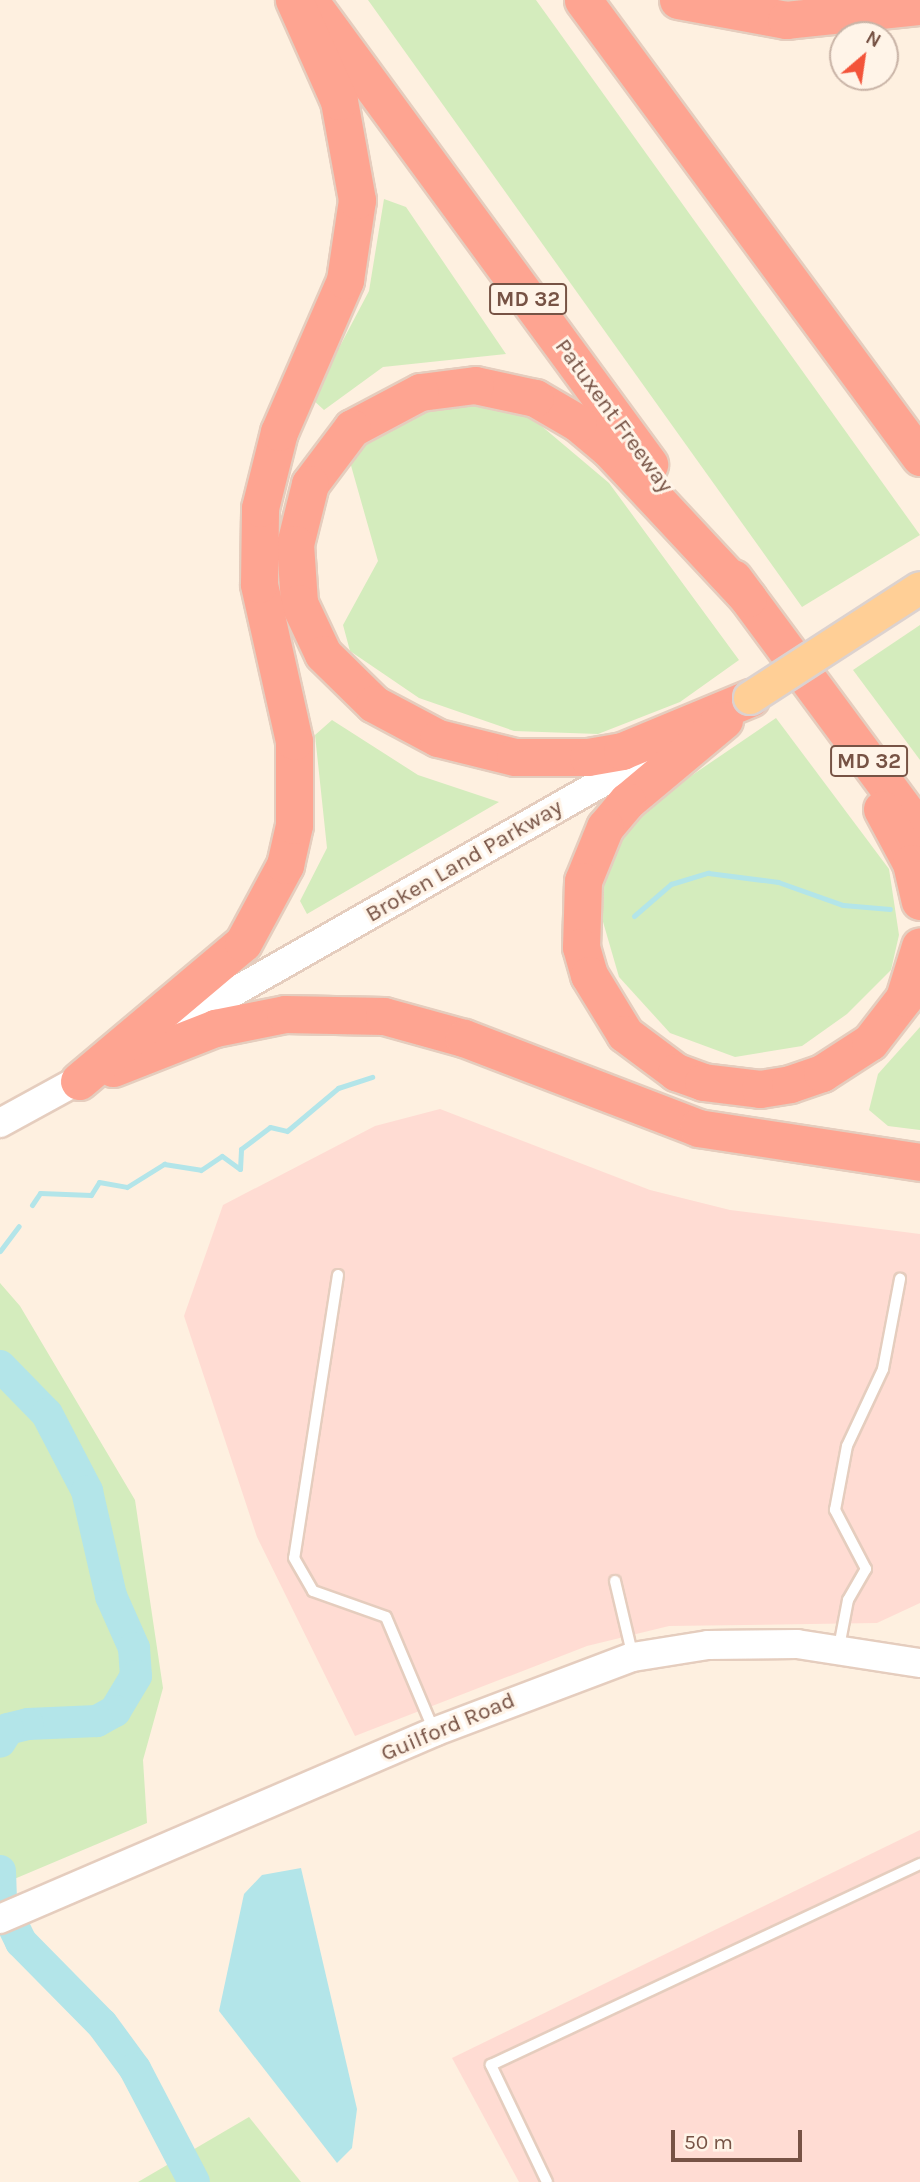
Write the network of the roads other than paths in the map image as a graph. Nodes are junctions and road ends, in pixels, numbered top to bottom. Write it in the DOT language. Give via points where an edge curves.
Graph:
graph roads {
  1 [pos="294,0"];
  2 [pos="308,0"];
  3 [pos="583,0"];
  4 [pos="678,0"];
  5 [pos="920,6"];
  6 [pos="920,457"];
  7 [pos="920,588"];
  8 [pos="748,598"];
  9 [pos="818,691"];
  10 [pos="750,698"];
  11 [pos="920,831"];
  12 [pos="920,901"];
  13 [pos="920,946"];
  14 [pos="79,1080"];
  15 [pos="0,1123"];
  16 [pos="920,1162"];
  17 [pos="338,1275"];
  18 [pos="900,1279"];
  19 [pos="615,1581"];
  20 [pos="839,1647"];
  21 [pos="633,1657"];
  22 [pos="920,1663"];
  23 [pos="435,1732"];
  24 [pos="920,1864"];
  25 [pos="0,1919"];
  26 [pos="547,2182"];
  1 -- 14 [label="highway" via="339,101 356,200 345,280 279,432 260,508 259,584 294,741 294,825 281,876 243,943"];
  2 -- 8 [label="highway, Patuxent Freeway / MD 32"];
  3 -- 6 [label="highway"];
  4 -- 5 [label="highway" via="786,20"];
  7 -- 10 [label="main road, Broken Land Parkway, bridge"];
  8 -- 9 [label="highway, Patuxent Freeway / MD 32"];
  8 -- 10 [label="highway" via="617,456 578,423 535,398 475,385 420,392 352,428 310,484 295,544 299,603 323,654 374,704 438,738 515,757 588,757 622,751"];
  9 -- 11 [label="highway, Patuxent Freeway / MD 32"];
  9 -- 12 [label="highway" via="911,863"];
  10 -- 13 [label="highway" via="627,801 592,852 579,911 581,947 602,1004 625,1034 676,1072 733,1088 790,1084 822,1073 870,1042 904,998"];
  10 -- 14 [label="street, Broken Land Parkway"];
  14 -- 15 [label="street, Broken Land Parkway"];
  14 -- 16 [label="highway" via="215,1028 285,1014 372,1015 464,1038 698,1128"];
  17 -- 23 [label="lane" via="294,1558 313,1591 386,1617"];
  18 -- 20 [label="lane" via="883,1369 847,1446 835,1510 866,1569 848,1600"];
  19 -- 21 [label="lane"];
  20 -- 21 [label="street, Guilford Road" via="708,1645"];
  20 -- 22 [label="street, Guilford Road"];
  21 -- 23 [label="street, Guilford Road"];
  23 -- 25 [label="street, Guilford Road"];
  24 -- 26 [label="lane" via="491,2065"];
}
